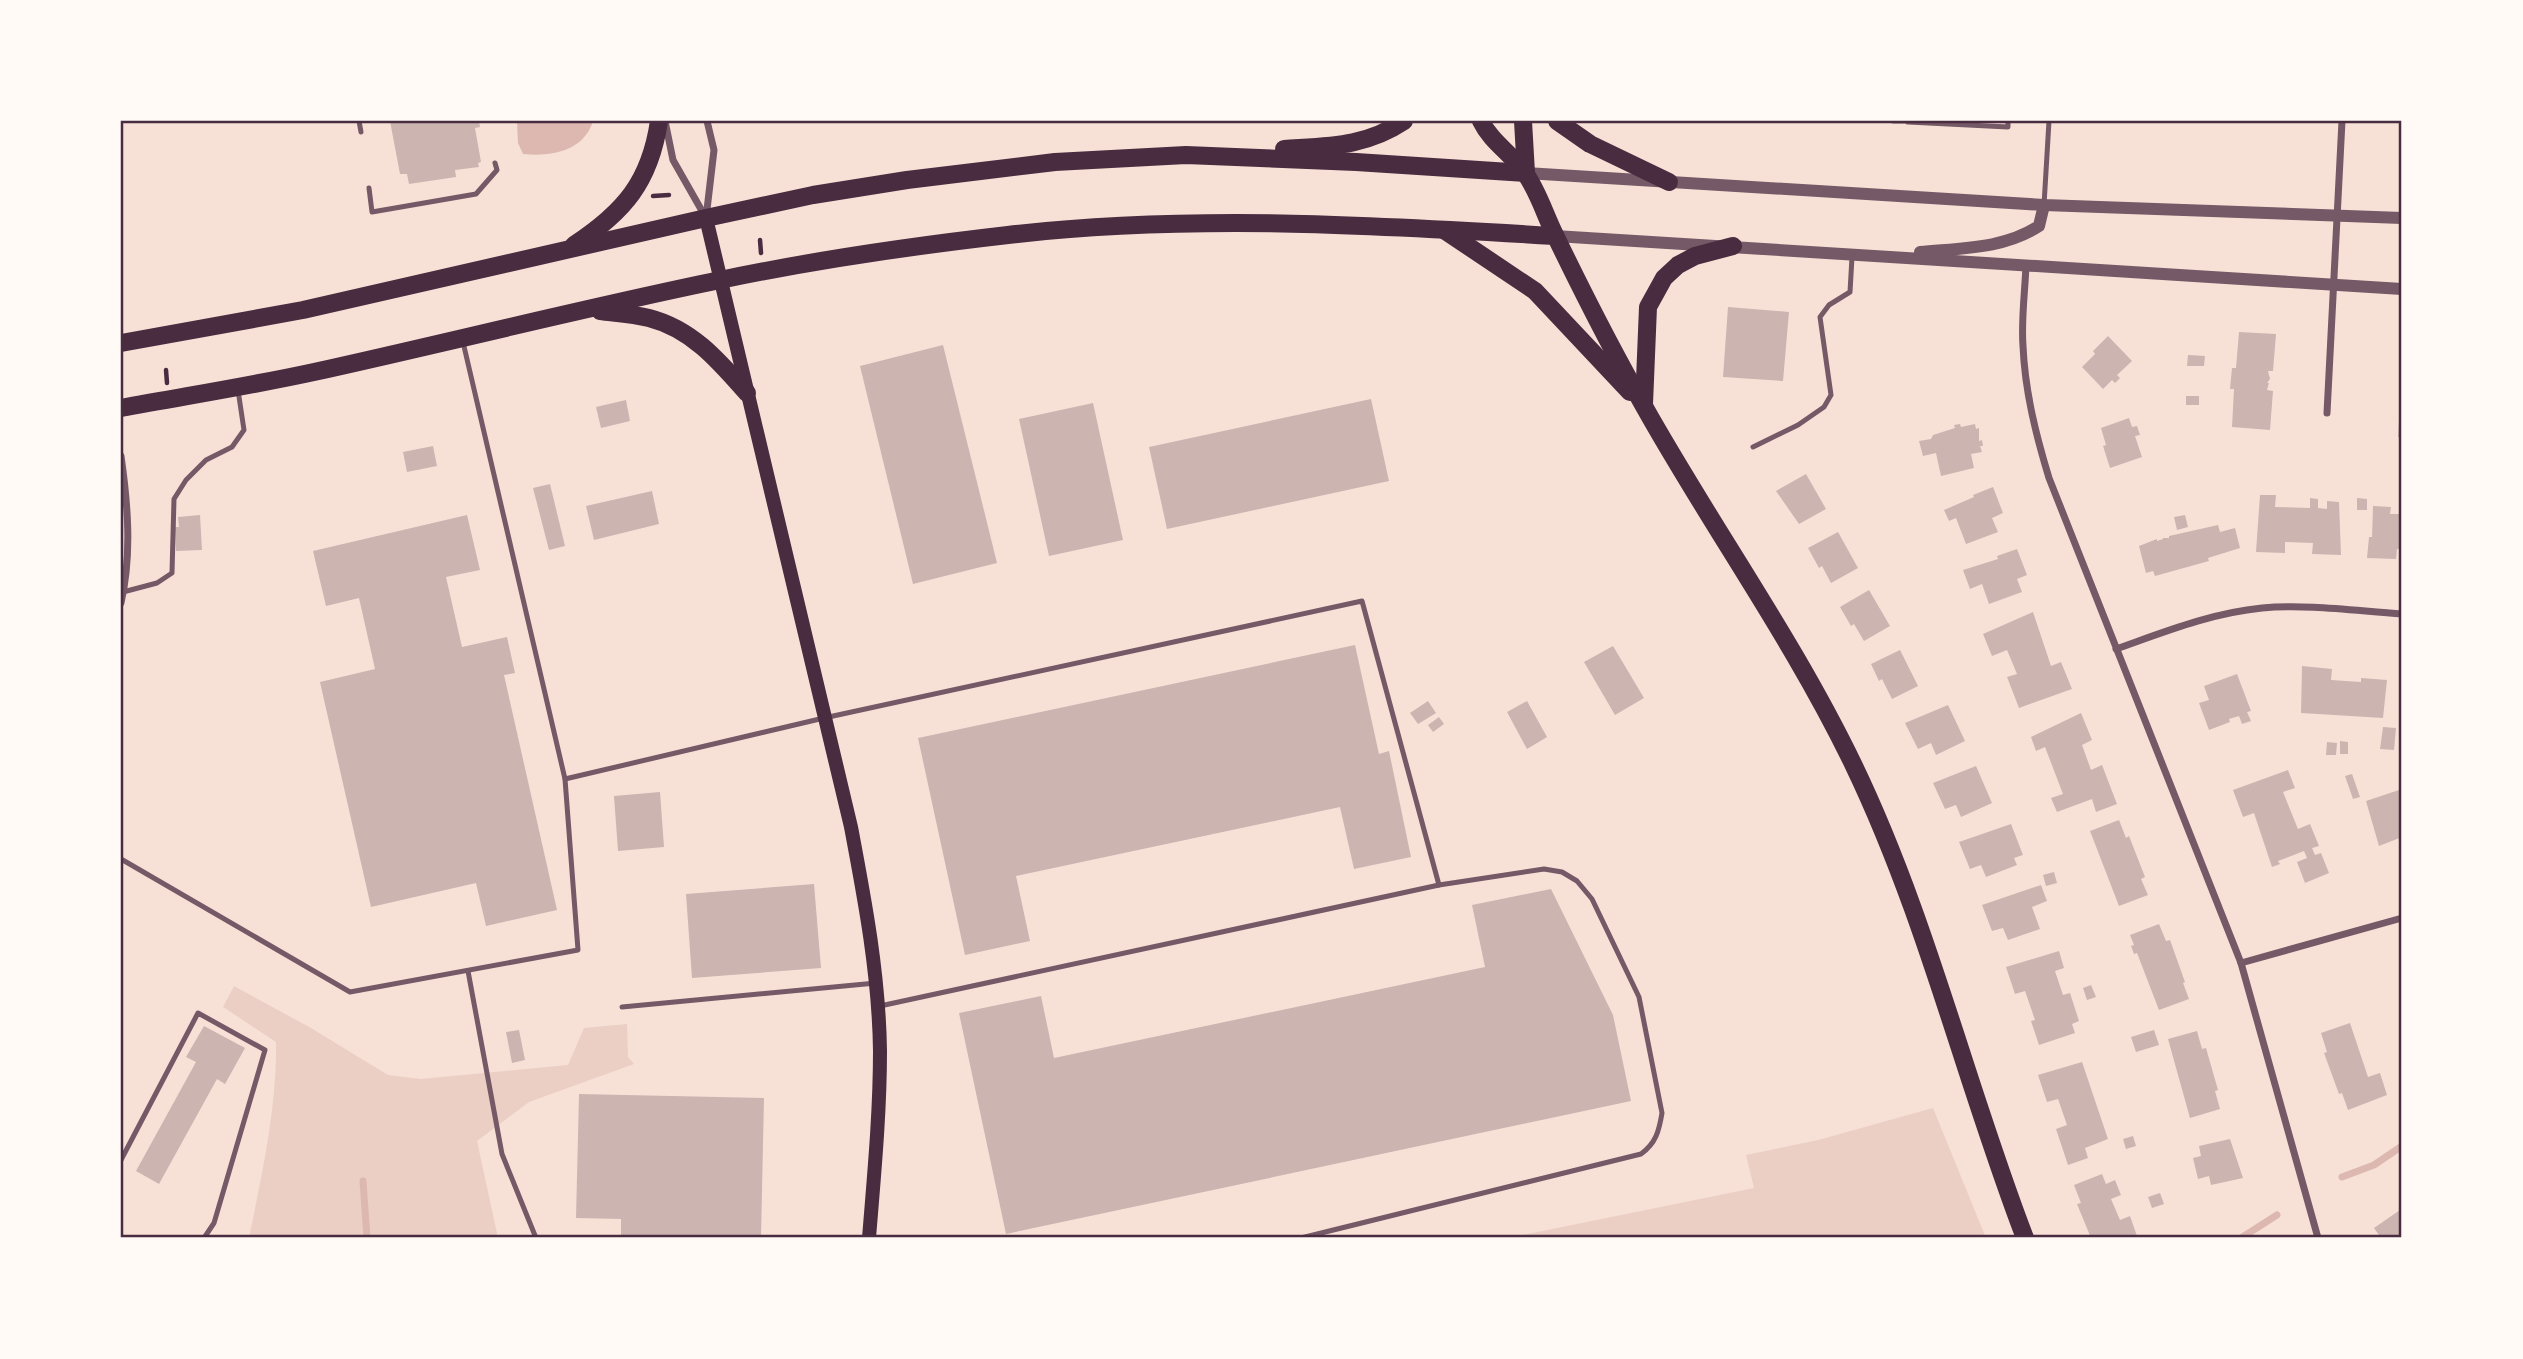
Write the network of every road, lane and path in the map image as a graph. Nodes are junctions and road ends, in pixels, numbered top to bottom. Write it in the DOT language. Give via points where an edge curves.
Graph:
graph roads {
  1 [pos="359,121"];
  2 [pos="659,121"];
  3 [pos="665,121"];
  4 [pos="707,121"];
  5 [pos="1404,121"];
  6 [pos="1480,121"];
  7 [pos="1523,121"];
  8 [pos="1557,121"];
  9 [pos="1892,121"];
  10 [pos="1908,121"];
  11 [pos="2008,121"];
  12 [pos="2049,121"];
  13 [pos="2342,121"];
  14 [pos="361,132"];
  15 [pos="1186,155"];
  16 [pos="495,163"];
  17 [pos="1526,173"];
  18 [pos="1669,182"];
  19 [pos="369,188"];
  20 [pos="651,195"];
  21 [pos="669,195"];
  22 [pos="2044,205"];
  23 [pos="2337,214"];
  24 [pos="706,218"];
  25 [pos="2402,218"];
  26 [pos="1444,229"];
  27 [pos="1555,236"];
  28 [pos="760,240"];
  29 [pos="1733,246"];
  30 [pos="564,252"];
  31 [pos="761,253"];
  32 [pos="1852,254"];
  33 [pos="1882,256"];
  34 [pos="2026,265"];
  35 [pos="720,280"];
  36 [pos="2334,285"];
  37 [pos="2402,289"];
  38 [pos="590,310"];
  39 [pos="462,339"];
  40 [pos="121,343"];
  41 [pos="166,370"];
  42 [pos="167,383"];
  43 [pos="237,387"];
  44 [pos="747,393"];
  45 [pos="1644,407"];
  46 [pos="121,408"];
  47 [pos="2327,414"];
  48 [pos="1753,447"];
  49 [pos="121,456"];
  50 [pos="124,546"];
  51 [pos="123,592"];
  52 [pos="121,603"];
  53 [pos="2402,614"];
  54 [pos="2116,649"];
  55 [pos="824,718"];
  56 [pos="565,779"];
  57 [pos="121,859"];
  58 [pos="1439,884"];
  59 [pos="2402,918"];
  60 [pos="2241,964"];
  61 [pos="468,971"];
  62 [pos="876,983"];
  63 [pos="622,1007"];
  64 [pos="877,1007"];
  65 [pos="121,1160"];
  66 [pos="205,1238"];
  67 [pos="536,1238"];
  68 [pos="869,1238"];
  69 [pos="1301,1238"];
  70 [pos="2025,1238"];
  71 [pos="2318,1238"];
  1 -- 14 [label="lane"];
  2 -- 30 [label="main road" via="655,148 625,204 605,225"];
  3 -- 24 [label="street" via="673,160"];
  4 -- 24 [label="street" via="713,150"];
  5 -- 15 [label="main road" via="1349,145"];
  6 -- 17 [label="main road"];
  7 -- 17 [label="main road"];
  8 -- 18 [label="main road" via="1590,144"];
  9 -- 10 [label="lane"];
  10 -- 11 [label="lane" via="2008,127"];
  12 -- 22 [label="lane"];
  13 -- 23 [label="street"];
  15 -- 17 [label="main road"];
  15 -- 24 [label="main road" via="1055,162 907,180"];
  16 -- 19 [label="lane" via="496,170 476,194 372,212"];
  17 -- 18 [label="street"];
  17 -- 27 [label="main road"];
  18 -- 22 [label="street"];
  20 -- 21 [label="path"];
  22 -- 23 [label="street"];
  22 -- 33 [label="street" via="2039,226 2009,241"];
  23 -- 25 [label="street"];
  23 -- 36 [label="street"];
  24 -- 30 [label="main road"];
  24 -- 35 [label="main road"];
  26 -- 27 [label="main road"];
  26 -- 35 [label="main road" via="1233,223 1096,227 917,246"];
  26 -- 45 [label="main road" via="1535,291"];
  27 -- 29 [label="street"];
  27 -- 45 [label="main road"];
  28 -- 31 [label="path"];
  29 -- 32 [label="street"];
  29 -- 45 [label="main road" via="1695,256 1664,278 1648,307"];
  30 -- 40 [label="main road" via="303,310"];
  32 -- 33 [label="street"];
  32 -- 48 [label="lane" via="1850,292 1820,317 1831,395 1824,407 1798,425"];
  33 -- 34 [label="street"];
  34 -- 36 [label="street"];
  34 -- 54 [label="street" via="2022,344 2036,435"];
  35 -- 38 [label="main road"];
  35 -- 44 [label="main road"];
  36 -- 37 [label="street"];
  36 -- 47 [label="street"];
  38 -- 39 [label="main road"];
  38 -- 44 [label="main road" via="649,318 688,334"];
  39 -- 43 [label="main road"];
  39 -- 56 [label="lane"];
  41 -- 42 [label="path"];
  43 -- 46 [label="main road"];
  43 -- 51 [label="lane" via="244,430 232,447 206,460 174,499 172,573 157,583"];
  44 -- 55 [label="main road"];
  45 -- 70 [label="main road" via="1818,695 1855,769 1933,960"];
  49 -- 50 [label="street"];
  50 -- 51 [label="street"];
  51 -- 52 [label="street"];
  53 -- 54 [label="street" via="2263,608 2176,627"];
  54 -- 60 [label="street"];
  55 -- 56 [label="lane"];
  55 -- 58 [label="lane" via="1362,601"];
  55 -- 62 [label="main road" via="856,852"];
  56 -- 61 [label="lane" via="578,950"];
  57 -- 61 [label="lane" via="350,992"];
  58 -- 64 [label="lane"];
  58 -- 69 [label="lane" via="1544,869 1577,881 1592,900 1639,997 1660,1096 1659,1132 1641,1154"];
  59 -- 60 [label="street"];
  60 -- 71 [label="street"];
  61 -- 67 [label="lane" via="502,1154"];
  62 -- 63 [label="lane"];
  62 -- 64 [label="main road"];
  64 -- 68 [label="main road" via="880,1050"];
  65 -- 66 [label="lane" via="198,1013 265,1050 214,1223"];
}
